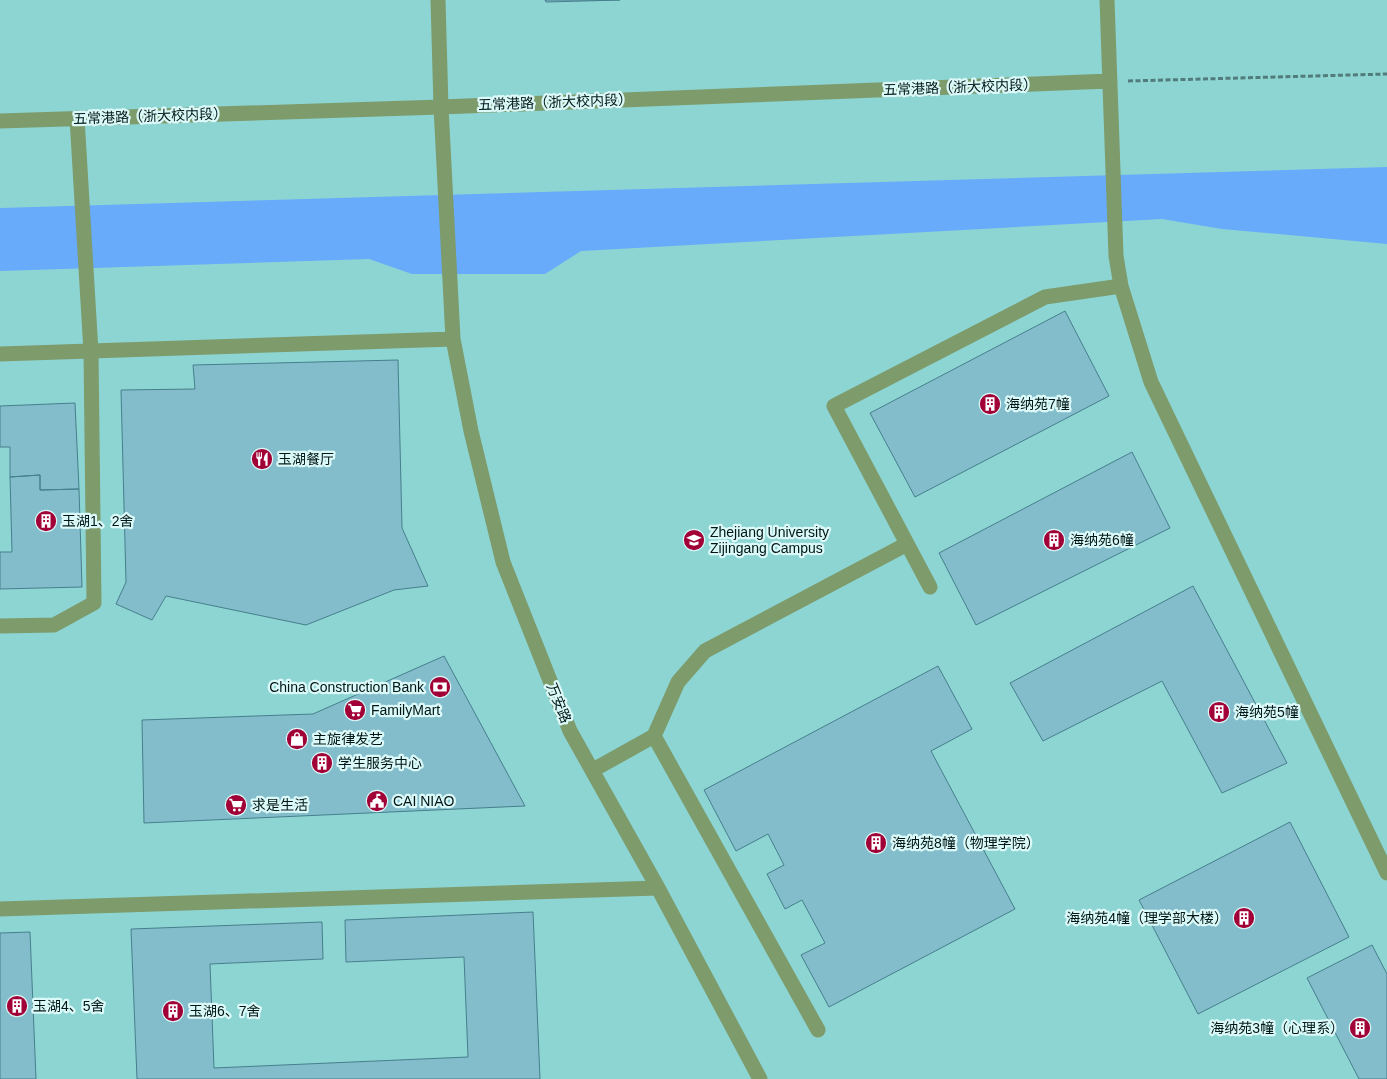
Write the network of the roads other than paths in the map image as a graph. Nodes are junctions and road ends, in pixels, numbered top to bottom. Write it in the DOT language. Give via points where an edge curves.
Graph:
graph roads {
  1 [pos="438,0"];
  2 [pos="1107,0"];
  3 [pos="1110,81"];
  4 [pos="441,107"];
  5 [pos="77,118"];
  6 [pos="0,121"];
  7 [pos="1121,286"];
  8 [pos="453,339"];
  9 [pos="91,352"];
  10 [pos="0,354"];
  11 [pos="907,544"];
  12 [pos="930,587"];
  13 [pos="0,626"];
  14 [pos="654,736"];
  15 [pos="593,770"];
  16 [pos="1387,873"];
  17 [pos="658,888"];
  18 [pos="0,909"];
  19 [pos="818,1030"];
  20 [pos="760,1079"];
  1 -- 4 [label="street, 万安路"];
  2 -- 3 [label="street"];
  3 -- 4 [label="street, 五常港路（浙大校内段）"];
  3 -- 7 [label="street" via="1116,256"];
  4 -- 5 [label="street, 五常港路（浙大校内段）"];
  4 -- 8 [label="street, 万安路"];
  5 -- 6 [label="street, 五常港路（浙大校内段）"];
  5 -- 9 [label="street"];
  7 -- 11 [label="street" via="1045,297 834,406"];
  7 -- 16 [label="street" via="1152,382"];
  8 -- 9 [label="street"];
  8 -- 15 [label="street, 万安路" via="503,562 570,731"];
  9 -- 10 [label="street"];
  9 -- 13 [label="street" via="94,603 54,624"];
  11 -- 12 [label="street"];
  11 -- 14 [label="street" via="705,651 678,682"];
  14 -- 15 [label="street"];
  14 -- 19 [label="street"];
  15 -- 17 [label="street, 万安路"];
  17 -- 18 [label="street"];
  17 -- 20 [label="street, 万安路"];
}
